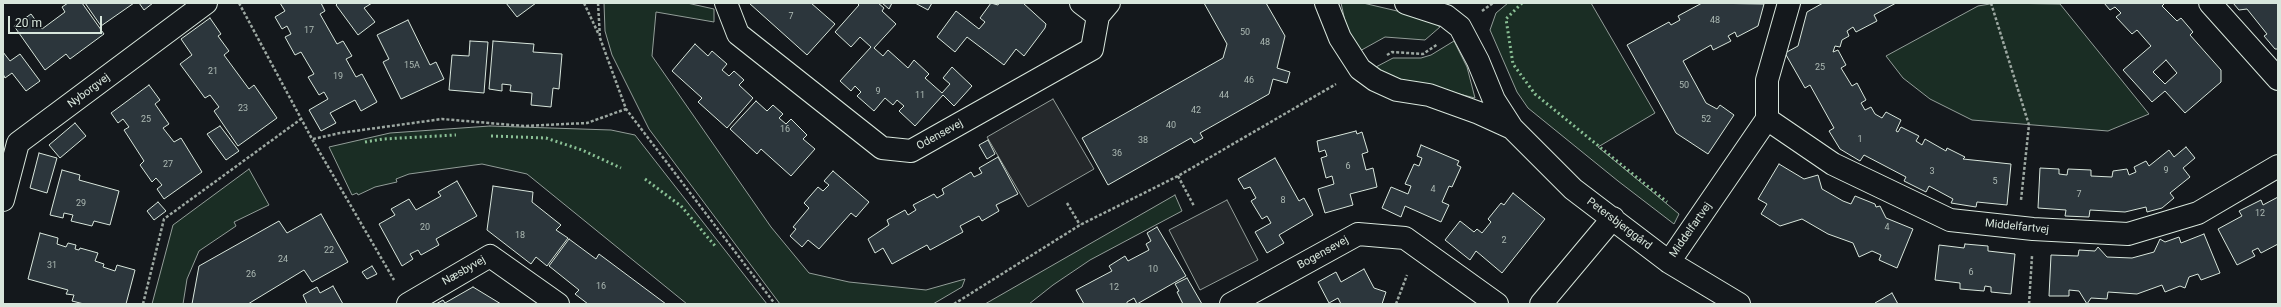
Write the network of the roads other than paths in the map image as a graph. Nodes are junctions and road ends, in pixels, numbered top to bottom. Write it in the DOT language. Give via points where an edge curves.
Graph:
graph roads {
  1 [pos="206,3"];
  2 [pos="726,3"];
  3 [pos="1081,3"];
  4 [pos="1326,3"];
  5 [pos="1406,3"];
  6 [pos="1789,3"];
  7 [pos="2210,3"];
  8 [pos="1103,10"];
  9 [pos="2278,79"];
  10 [pos="1767,119"];
  11 [pos="1512,128"];
  12 [pos="2278,166"];
  13 [pos="3,200"];
  14 [pos="1613,218"];
  15 [pos="1668,262"];
  16 [pos="408,304"];
  17 [pos="558,304"];
  18 [pos="1231,304"];
  19 [pos="1497,304"];
  20 [pos="1541,304"];
  21 [pos="1739,304"];
  1 -- 13 [label="street, Nyborgvej" via="18,143"];
  2 -- 8 [label="street, Odensevej" via="738,34 882,148 911,151 1092,49"];
  3 -- 8 [label="street, Odensevej"];
  4 -- 11 [label="street, Petersbjerggård" via="1340,38 1360,69 1375,80 1397,90 1429,95"];
  5 -- 11 [label="street, Petersbjerggård" via="1446,16 1460,27 1494,100"];
  6 -- 10 [label="street" via="1767,80"];
  7 -- 9 [label="street"];
  10 -- 12 [label="street, Middelfartvej" via="1834,164 1950,220 2026,228 2128,234 2198,212"];
  10 -- 15 [label="street, Middelfartvej"];
  11 -- 14 [label="street, Petersbjerggård" via="1573,189"];
  14 -- 15 [label="street, Petersbjerggård"];
  14 -- 20 [label="street"];
  15 -- 21 [label="street, Petersbjerggård"];
  16 -- 17 [label="street, Næsbyvej" via="490,256"];
  18 -- 19 [label="street, Bogensevej" via="1358,234 1405,238"];
}
